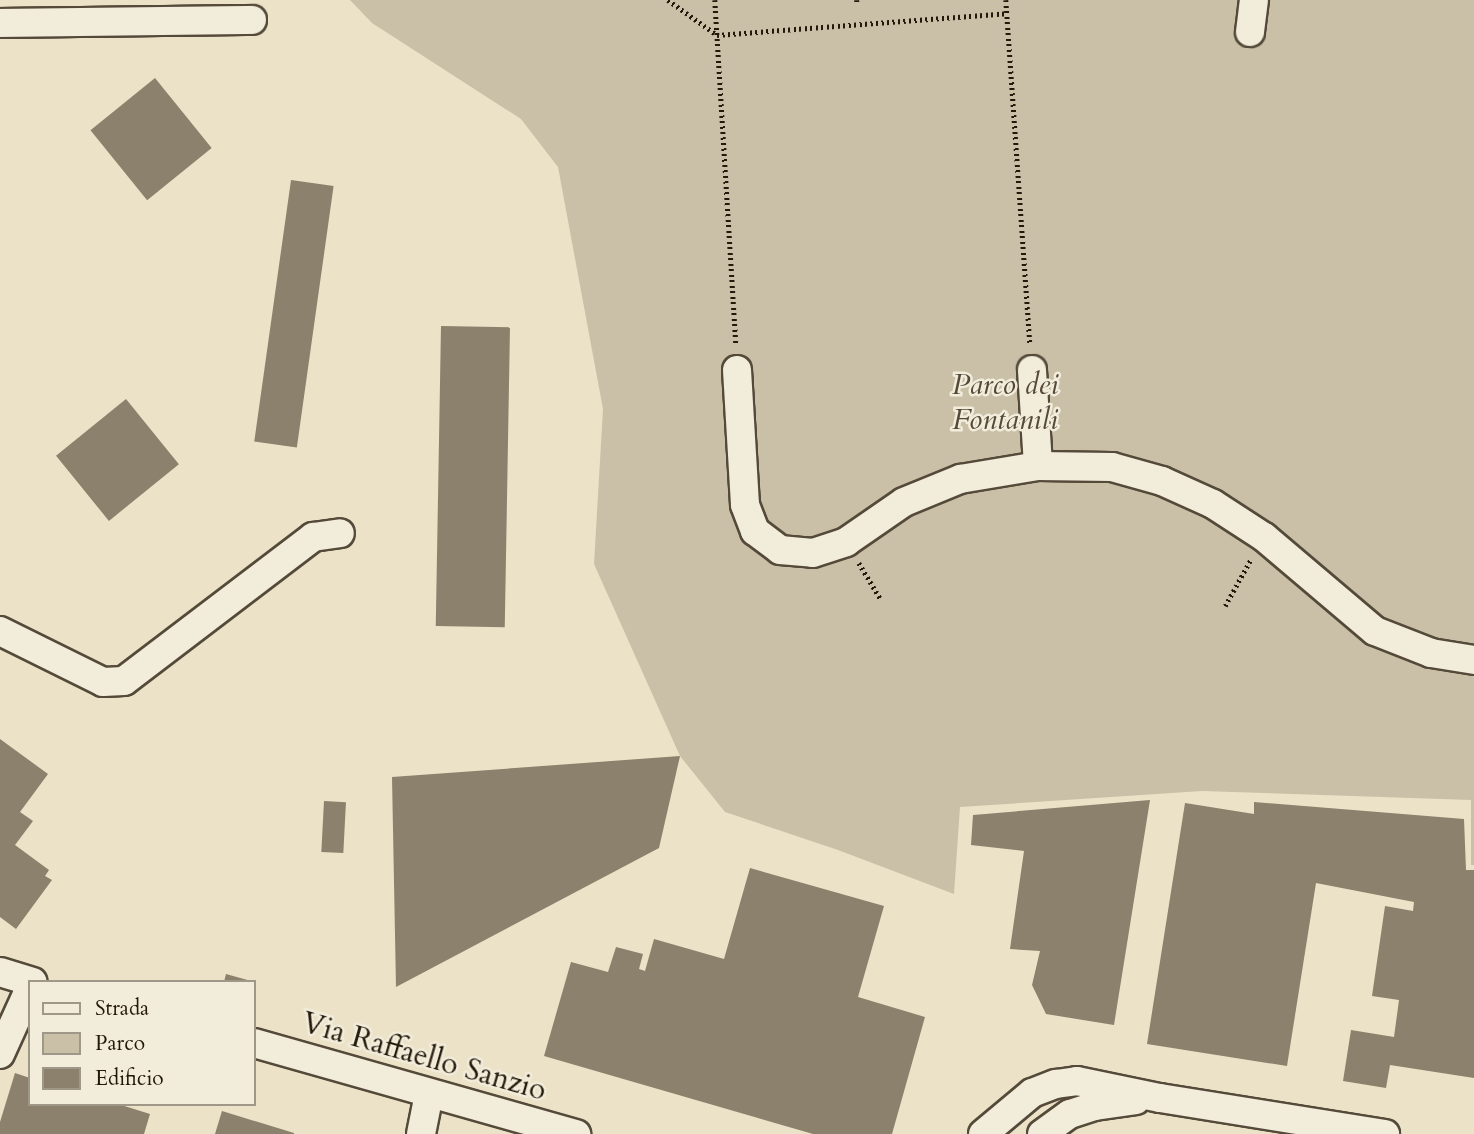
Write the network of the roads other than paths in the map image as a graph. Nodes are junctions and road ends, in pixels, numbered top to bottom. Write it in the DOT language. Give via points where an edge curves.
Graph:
graph roads {
  1 [pos="1254,0"];
  2 [pos="252,20"];
  3 [pos="0,23"];
  4 [pos="1250,32"];
  5 [pos="737,370"];
  6 [pos="1032,370"];
  7 [pos="1038,466"];
  8 [pos="340,533"];
  9 [pos="0,631"];
  10 [pos="1474,660"];
  11 [pos="0,972"];
  12 [pos="28,980"];
  13 [pos="28,992"];
  14 [pos="256,1044"];
  15 [pos="0,1054"];
  16 [pos="429,1094"];
  17 [pos="1160,1098"];
  18 [pos="421,1134"];
  19 [pos="576,1134"];
  20 [pos="983,1134"];
  21 [pos="1042,1134"];
  22 [pos="1385,1134"];
  1 -- 4 [label="street"];
  2 -- 3 [label="street"];
  5 -- 7 [label="street" via="745,505 755,531 780,550 813,553 846,541 904,502 960,479"];
  6 -- 7 [label="street"];
  7 -- 10 [label="street" via="1112,467 1162,481 1213,504 1264,537 1375,631 1431,653"];
  8 -- 9 [label="street" via="313,537 124,681 103,682"];
  11 -- 12 [label="street"];
  13 -- 15 [label="street"];
  14 -- 16 [label="street, Via Raffaello Sanzio"];
  16 -- 18 [label="street"];
  16 -- 19 [label="street, Via Raffaello Sanzio"];
  17 -- 20 [label="street" via="1077,1081 1056,1084 1032,1093"];
  17 -- 21 [label="street" via="1095,1106 1070,1114"];
  17 -- 22 [label="street"];
}
